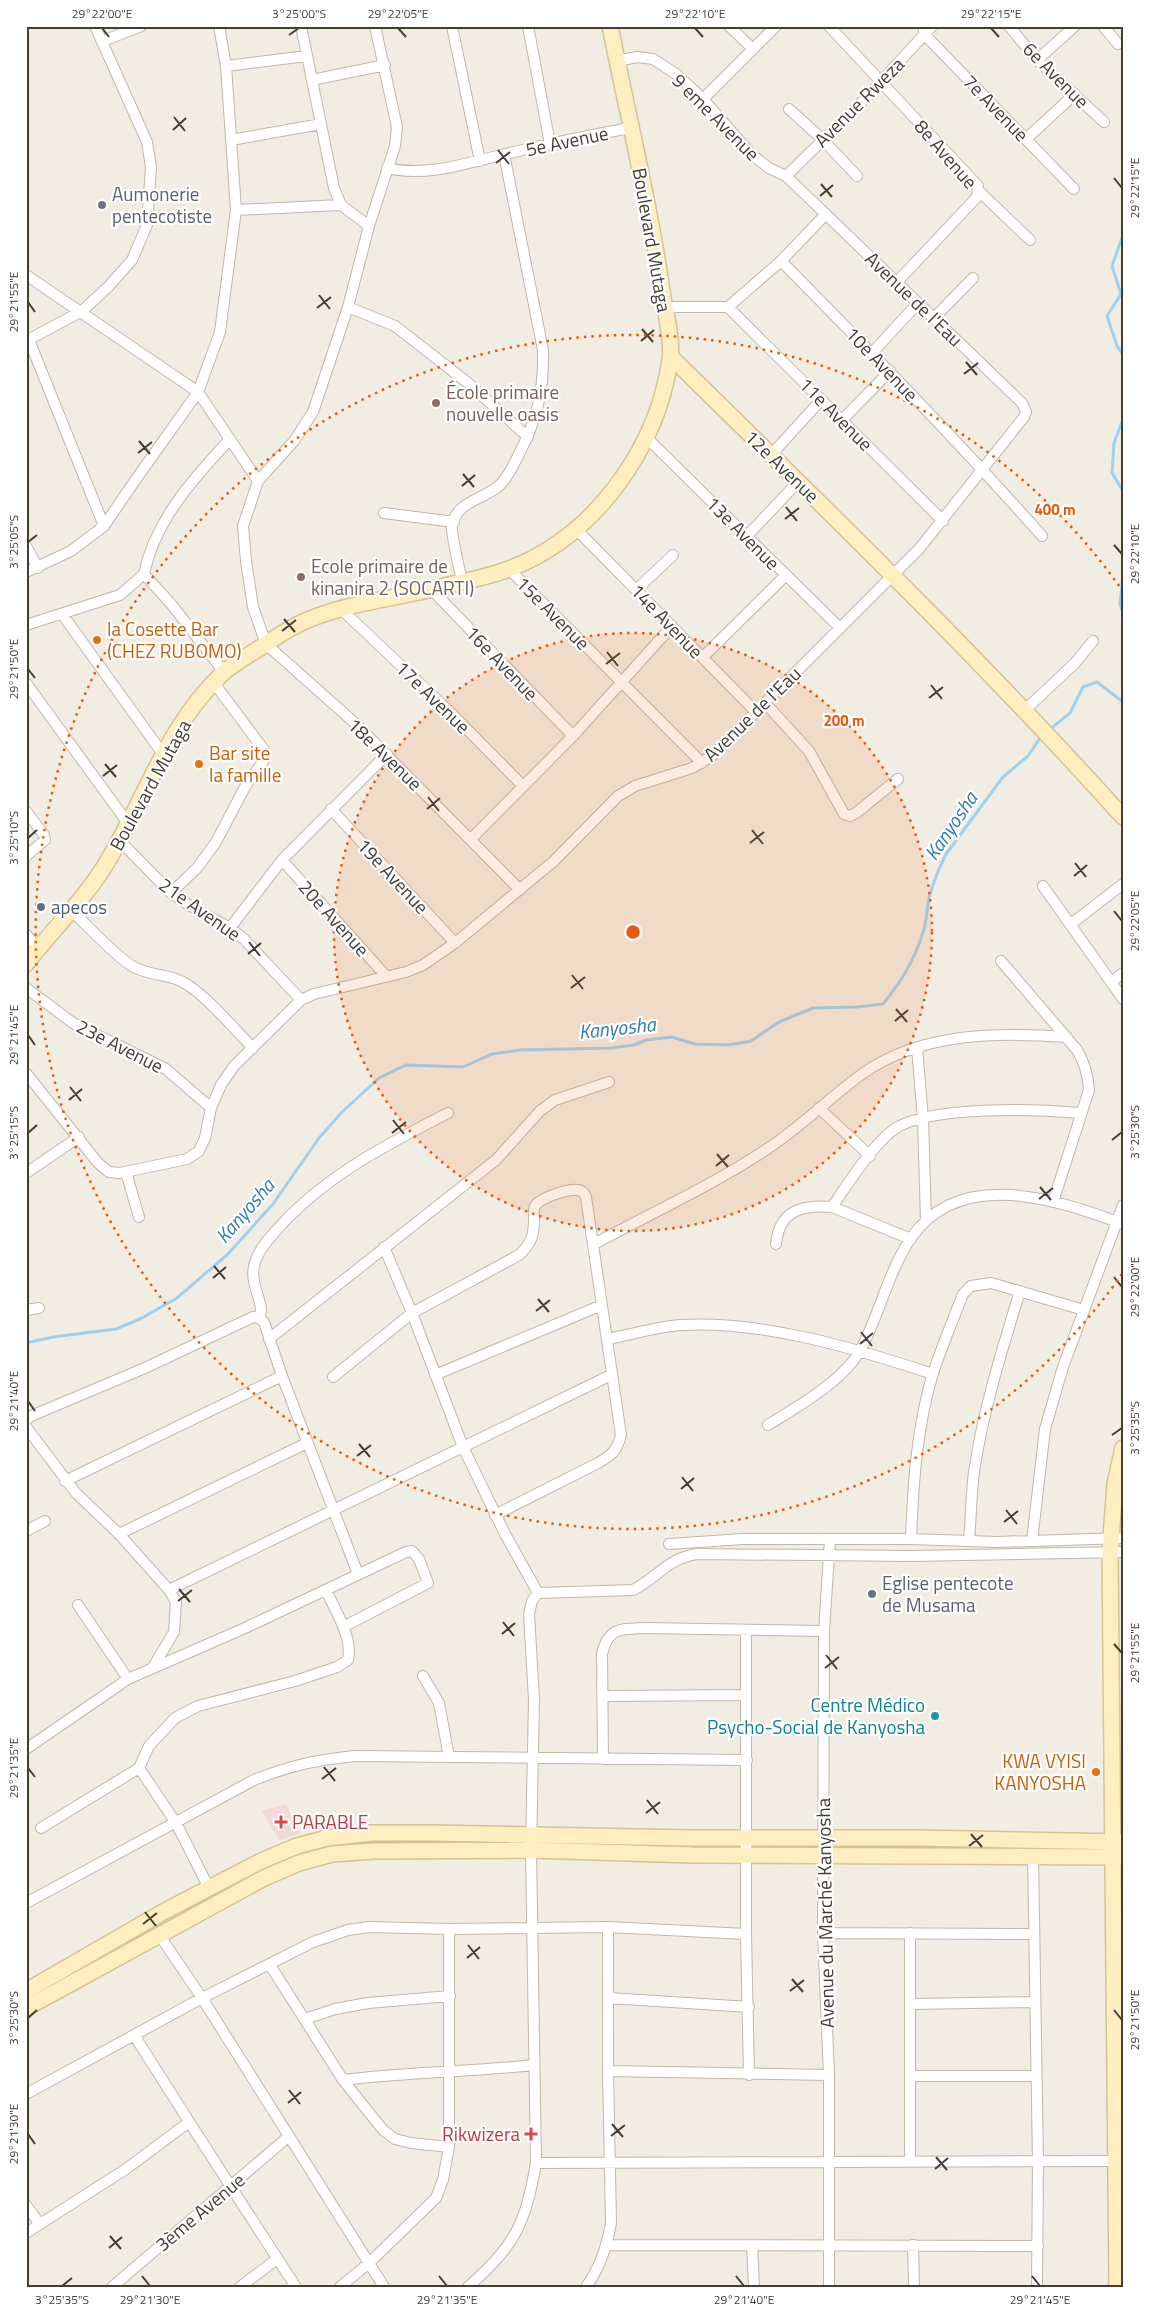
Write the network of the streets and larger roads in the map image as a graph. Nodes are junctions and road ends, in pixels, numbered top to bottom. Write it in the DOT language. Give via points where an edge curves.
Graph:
graph roads {
  1 [pos="95,26"];
  2 [pos="141,26"];
  3 [pos="218,26"];
  4 [pos="301,26"];
  5 [pos="375,26"];
  6 [pos="452,26"];
  7 [pos="528,26"];
  8 [pos="610,26"];
  9 [pos="729,26"];
  10 [pos="776,26"];
  11 [pos="829,26"];
  12 [pos="1009,26"];
  13 [pos="1075,26"];
  14 [pos="1103,26"];
  15 [pos="927,29"];
  16 [pos="102,41"];
  17 [pos="1118,44"];
  18 [pos="753,49"];
  19 [pos="307,56"];
  20 [pos="1037,60"];
  21 [pos="617,61"];
  22 [pos="384,65"];
  23 [pos="226,66"];
  24 [pos="312,80"];
  25 [pos="880,82"];
  26 [pos="1075,94"];
  27 [pos="703,99"];
  28 [pos="788,109"];
  29 [pos="1104,122"];
  30 [pos="321,124"];
  31 [pos="630,128"];
  32 [pos="822,139"];
  33 [pos="1026,139"];
  34 [pos="231,140"];
  35 [pos="550,144"];
  36 [pos="504,154"];
  37 [pos="480,162"];
  38 [pos="387,168"];
  39 [pos="786,176"];
  40 [pos="857,176"];
  41 [pos="1074,189"];
  42 [pos="979,192"];
  43 [pos="341,205"];
  44 [pos="236,210"];
  45 [pos="826,214"];
  46 [pos="369,226"];
  47 [pos="1030,240"];
  48 [pos="781,261"];
  49 [pos="26,276"];
  50 [pos="973,278"];
  51 [pos="897,282"];
  52 [pos="918,303"];
  53 [pos="348,307"];
  54 [pos="664,307"];
  55 [pos="728,307"];
  56 [pos="82,312"];
  57 [pos="934,318"];
  58 [pos="28,341"];
  59 [pos="872,353"];
  60 [pos="671,358"];
  61 [pos="890,371"];
  62 [pos="198,392"];
  63 [pos="821,400"];
  64 [pos="842,420"];
  65 [pos="528,437"];
  66 [pos="647,438"];
  67 [pos="230,439"];
  68 [pos="771,455"];
  69 [pos="982,468"];
  70 [pos="258,480"];
  71 [pos="798,482"];
  72 [pos="384,513"];
  73 [pos="943,521"];
  74 [pos="454,522"];
  75 [pos="104,526"];
  76 [pos="576,529"];
  77 [pos="1042,536"];
  78 [pos="746,537"];
  79 [pos="26,546"];
  80 [pos="674,555"];
  81 [pos="38,568"];
  82 [pos="509,569"];
  83 [pos="26,572"];
  84 [pos="144,574"];
  85 [pos="893,574"];
  86 [pos="785,576"];
  87 [pos="462,582"];
  88 [pos="432,590"];
  89 [pos="636,590"];
  90 [pos="341,609"];
  91 [pos="62,614"];
  92 [pos="26,625"];
  93 [pos="672,626"];
  94 [pos="840,628"];
  95 [pos="1093,641"];
  96 [pos="266,644"];
  97 [pos="703,658"];
  98 [pos="219,678"];
  99 [pos="26,683"];
  100 [pos="622,683"];
  101 [pos="37,699"];
  102 [pos="26,702"];
  103 [pos="766,704"];
  104 [pos="1025,712"];
  105 [pos="757,713"];
  106 [pos="573,736"];
  107 [pos="163,754"];
  108 [pos="387,754"];
  109 [pos="702,763"];
  110 [pos="898,779"];
  111 [pos="522,786"];
  112 [pos="331,809"];
  113 [pos="26,811"];
  114 [pos="1123,817"];
  115 [pos="127,822"];
  116 [pos="471,839"];
  117 [pos="119,840"];
  118 [pos="26,856"];
  119 [pos="282,860"];
  120 [pos="1123,884"];
  121 [pos="1043,886"];
  122 [pos="520,890"];
  123 [pos="171,893"];
  124 [pos="72,911"];
  125 [pos="1071,924"];
  126 [pos="230,928"];
  127 [pos="26,934"];
  128 [pos="454,943"];
  129 [pos="38,949"];
  130 [pos="1001,961"];
  131 [pos="26,964"];
  132 [pos="1123,974"];
  133 [pos="386,976"];
  134 [pos="1111,982"];
  135 [pos="26,988"];
  136 [pos="1123,999"];
  137 [pos="301,1000"];
  138 [pos="1067,1037"];
  139 [pos="253,1048"];
  140 [pos="917,1048"];
  141 [pos="26,1073"];
  142 [pos="609,1082"];
  143 [pos="30,1086"];
  144 [pos="211,1108"];
  145 [pos="819,1108"];
  146 [pos="448,1113"];
  147 [pos="1080,1113"];
  148 [pos="923,1119"];
  149 [pos="78,1137"];
  150 [pos="870,1156"];
  151 [pos="126,1172"];
  152 [pos="26,1173"];
  153 [pos="1053,1202"];
  154 [pos="1123,1205"];
  155 [pos="832,1207"];
  156 [pos="139,1217"];
  157 [pos="926,1220"];
  158 [pos="1120,1223"];
  159 [pos="910,1239"];
  160 [pos="594,1244"];
  161 [pos="776,1244"];
  162 [pos="384,1247"];
  163 [pos="1020,1290"];
  164 [pos="602,1305"];
  165 [pos="39,1308"];
  166 [pos="26,1310"];
  167 [pos="1084,1310"];
  168 [pos="412,1313"];
  169 [pos="259,1318"];
  170 [pos="269,1339"];
  171 [pos="607,1339"];
  172 [pos="860,1350"];
  173 [pos="933,1374"];
  174 [pos="435,1375"];
  175 [pos="612,1375"];
  176 [pos="282,1376"];
  177 [pos="334,1377"];
  178 [pos="26,1420"];
  179 [pos="768,1425"];
  180 [pos="26,1427"];
  181 [pos="307,1443"];
  182 [pos="463,1447"];
  183 [pos="1123,1448"];
  184 [pos="65,1481"];
  185 [pos="335,1510"];
  186 [pos="495,1515"];
  187 [pos="44,1521"];
  188 [pos="26,1532"];
  189 [pos="119,1534"];
  190 [pos="911,1539"];
  191 [pos="830,1540"];
  192 [pos="969,1541"];
  193 [pos="1032,1541"];
  194 [pos="669,1544"];
  195 [pos="1116,1545"];
  196 [pos="829,1555"];
  197 [pos="358,1574"];
  198 [pos="170,1590"];
  199 [pos="326,1590"];
  200 [pos="538,1593"];
  201 [pos="78,1605"];
  202 [pos="343,1627"];
  203 [pos="746,1630"];
  204 [pos="824,1630"];
  205 [pos="153,1667"];
  206 [pos="424,1676"];
  207 [pos="128,1679"];
  208 [pos="746,1695"];
  209 [pos="602,1696"];
  210 [pos="26,1749"];
  211 [pos="449,1758"];
  212 [pos="532,1758"];
  213 [pos="603,1759"];
  214 [pos="747,1760"];
  215 [pos="139,1768"];
  216 [pos="176,1824"];
  217 [pos="41,1828"];
  218 [pos="745,1838"];
  219 [pos="531,1842"];
  220 [pos="823,1846"];
  221 [pos="1118,1849"];
  222 [pos="745,1854"];
  223 [pos="1032,1855"];
  224 [pos="208,1888"];
  225 [pos="26,1903"];
  226 [pos="532,1928"];
  227 [pos="608,1928"];
  228 [pos="449,1929"];
  229 [pos="823,1933"];
  230 [pos="910,1933"];
  231 [pos="746,1934"];
  232 [pos="1034,1934"];
  233 [pos="160,1936"];
  234 [pos="270,1965"];
  235 [pos="26,1991"];
  236 [pos="450,1996"];
  237 [pos="202,1998"];
  238 [pos="609,1998"];
  239 [pos="1034,2002"];
  240 [pos="910,2004"];
  241 [pos="749,2007"];
  242 [pos="26,2008"];
  243 [pos="305,2019"];
  244 [pos="134,2035"];
  245 [pos="534,2065"];
  246 [pos="608,2071"];
  247 [pos="448,2072"];
  248 [pos="750,2075"];
  249 [pos="829,2075"];
  250 [pos="910,2076"];
  251 [pos="1035,2076"];
  252 [pos="343,2080"];
  253 [pos="26,2094"];
  254 [pos="189,2122"];
  255 [pos="288,2137"];
  256 [pos="449,2147"];
  257 [pos="910,2161"];
  258 [pos="1119,2161"];
  259 [pos="611,2162"];
  260 [pos="1038,2162"];
  261 [pos="536,2163"];
  262 [pos="830,2163"];
  263 [pos="229,2187"];
  264 [pos="26,2205"];
  265 [pos="39,2223"];
  266 [pos="26,2233"];
  267 [pos="828,2244"];
  268 [pos="607,2245"];
  269 [pos="752,2245"];
  270 [pos="913,2245"];
  271 [pos="1038,2246"];
  272 [pos="277,2259"];
  273 [pos="369,2264"];
  274 [pos="112,2287"];
  275 [pos="240,2287"];
  276 [pos="296,2287"];
  277 [pos="340,2287"];
  278 [pos="384,2287"];
  279 [pos="468,2287"];
  280 [pos="586,2287"];
  281 [pos="754,2287"];
  282 [pos="829,2287"];
  283 [pos="914,2287"];
  284 [pos="1037,2287"];
  285 [pos="1117,2287"];
  1 -- 16 [label="street"];
  2 -- 16 [label="street"];
  3 -- 23 [label="street"];
  4 -- 19 [label="street"];
  5 -- 22 [label="street"];
  6 -- 37 [label="street"];
  7 -- 35 [label="street"];
  8 -- 21 [label="street, Boulevard Mutaga"];
  9 -- 18 [label="street"];
  10 -- 18 [label="street"];
  11 -- 25 [label="street, 8e Avenue"];
  12 -- 20 [label="street, 6e Avenue"];
  13 -- 20 [label="street"];
  14 -- 17 [label="street"];
  15 -- 25 [label="street, Avenue Rweza"];
  15 -- 33 [label="street, 7e Avenue"];
  16 -- 56 [label="street" via="147,142 151,167 150,198 147,226 132,260"];
  18 -- 27 [label="street"];
  19 -- 23 [label="street"];
  19 -- 24 [label="street"];
  20 -- 26 [label="street, 6e Avenue"];
  21 -- 27 [label="street, 9 eme Avenue" via="653,59 676,74"];
  21 -- 31 [label="street, Boulevard Mutaga"];
  22 -- 24 [label="street"];
  22 -- 38 [label="street" via="397,126 395,146"];
  23 -- 34 [label="street"];
  24 -- 30 [label="street"];
  25 -- 32 [label="street, Avenue Rweza"];
  25 -- 42 [label="street, 8e Avenue" via="964,169"];
  26 -- 29 [label="street, 6e Avenue"];
  26 -- 33 [label="street"];
  27 -- 39 [label="street, 9 eme Avenue" via="752,155"];
  28 -- 32 [label="street"];
  30 -- 34 [label="street"];
  30 -- 43 [label="street" via="334,188"];
  31 -- 35 [label="street, 5e Avenue"];
  31 -- 54 [label="street, Boulevard Mutaga"];
  32 -- 39 [label="street, Avenue Rweza"];
  32 -- 40 [label="street"];
  33 -- 41 [label="street, 7e Avenue"];
  34 -- 44 [label="street"];
  35 -- 36 [label="street, 5e Avenue"];
  36 -- 37 [label="street, 5e Avenue"];
  36 -- 65 [label="street" via="543,350 544,379 540,404"];
  37 -- 38 [label="street, 5e Avenue" via="413,172"];
  38 -- 46 [label="street"];
  39 -- 45 [label="street, Avenue de l'Eau"];
  42 -- 47 [label="street"];
  42 -- 51 [label="street, 8e Avenue"];
  43 -- 44 [label="street"];
  43 -- 46 [label="street"];
  44 -- 62 [label="street" via="220,332"];
  45 -- 48 [label="street"];
  45 -- 51 [label="street, Avenue de l'Eau"];
  46 -- 53 [label="street"];
  48 -- 55 [label="street"];
  48 -- 59 [label="street, 10e Avenue"];
  49 -- 56 [label="street"];
  50 -- 57 [label="street"];
  51 -- 52 [label="street, Avenue de l'Eau"];
  52 -- 57 [label="street, Avenue de l'Eau"];
  52 -- 59 [label="street"];
  53 -- 65 [label="street" via="395,326 468,383"];
  53 -- 70 [label="street" via="313,412 294,441"];
  54 -- 55 [label="street"];
  54 -- 60 [label="street, Boulevard Mutaga"];
  55 -- 63 [label="street, 11e Avenue"];
  56 -- 58 [label="street"];
  56 -- 62 [label="street"];
  57 -- 69 [label="street, Avenue de l'Eau" via="1026,407 1024,416"];
  58 -- 75 [label="street"];
  59 -- 61 [label="street, 10e Avenue"];
  60 -- 66 [label="street, Boulevard Mutaga"];
  60 -- 68 [label="street, 12e Avenue"];
  61 -- 64 [label="street"];
  61 -- 69 [label="street, 10e Avenue"];
  62 -- 67 [label="street"];
  62 -- 75 [label="street"];
  63 -- 64 [label="street, 11e Avenue"];
  63 -- 68 [label="street"];
  64 -- 73 [label="street, 11e Avenue"];
  65 -- 74 [label="street" via="510,473 500,485 470,502"];
  66 -- 76 [label="street, Boulevard Mutaga" via="620,482"];
  66 -- 78 [label="street, 13e Avenue"];
  67 -- 70 [label="street"];
  67 -- 84 [label="street" via="190,482 164,522 147,558"];
  68 -- 71 [label="street, 12e Avenue"];
  69 -- 73 [label="street, Avenue de l'Eau"];
  69 -- 77 [label="street, 10e Avenue"];
  70 -- 96 [label="street" via="243,526 253,607"];
  71 -- 78 [label="street"];
  71 -- 85 [label="street, 12e Avenue"];
  72 -- 74 [label="street"];
  73 -- 85 [label="street, Avenue de l'Eau"];
  74 -- 87 [label="street" via="452,526"];
  75 -- 81 [label="street" via="71,551"];
  76 -- 82 [label="street, Boulevard Mutaga" via="541,553"];
  76 -- 89 [label="street, 14e Avenue"];
  78 -- 86 [label="street, 13e Avenue"];
  79 -- 81 [label="street"];
  80 -- 89 [label="street"];
  81 -- 83 [label="street"];
  82 -- 87 [label="street, Boulevard Mutaga"];
  82 -- 100 [label="street, 15e Avenue"];
  84 -- 91 [label="street" via="120,595"];
  84 -- 98 [label="street" via="172,605"];
  85 -- 94 [label="street, Avenue de l'Eau"];
  85 -- 104 [label="street, 12e Avenue"];
  86 -- 94 [label="street, 13e Avenue"];
  86 -- 97 [label="street"];
  87 -- 88 [label="street, Boulevard Mutaga"];
  88 -- 90 [label="street, Boulevard Mutaga"];
  88 -- 106 [label="street, 16e Avenue"];
  89 -- 93 [label="street, 14e Avenue"];
  90 -- 96 [label="street, Boulevard Mutaga" via="307,620"];
  90 -- 111 [label="street, 17e Avenue" via="450,712"];
  91 -- 92 [label="street"];
  91 -- 107 [label="street"];
  93 -- 97 [label="street, 14e Avenue"];
  93 -- 100 [label="street"];
  94 -- 103 [label="street, Avenue de l'Eau"];
  95 -- 104 [label="street" via="1076,663"];
  96 -- 98 [label="street, Boulevard Mutaga"];
  96 -- 108 [label="street, 18e Avenue"];
  97 -- 105 [label="street, 14e Avenue"];
  98 -- 107 [label="street, Boulevard Mutaga" via="185,718"];
  98 -- 123 [label="street" via="264,750 265,757 216,842 197,868"];
  99 -- 101 [label="street"];
  100 -- 106 [label="street"];
  100 -- 109 [label="street, 15e Avenue"];
  101 -- 102 [label="street"];
  101 -- 115 [label="street"];
  103 -- 105 [label="street, Avenue de l'Eau"];
  103 -- 110 [label="street" via="809,751 844,814 856,813"];
  104 -- 114 [label="street, 12e Avenue"];
  105 -- 109 [label="street, Avenue de l'Eau"];
  106 -- 111 [label="street"];
  107 -- 115 [label="street, Boulevard Mutaga"];
  108 -- 112 [label="street"];
  108 -- 116 [label="street, 18e Avenue"];
  109 -- 122 [label="street, Avenue de l'Eau" via="635,786 618,796 567,849"];
  111 -- 116 [label="street"];
  112 -- 119 [label="street"];
  112 -- 128 [label="street, 19e Avenue"];
  113 -- 118 [label="street" via="45,840"];
  115 -- 117 [label="street, Boulevard Mutaga"];
  116 -- 122 [label="street, 18e Avenue"];
  117 -- 123 [label="street, 21e Avenue"];
  117 -- 124 [label="street, Boulevard Mutaga"];
  119 -- 126 [label="street"];
  119 -- 133 [label="street, 20e Avenue"];
  120 -- 125 [label="street"];
  121 -- 125 [label="street"];
  122 -- 128 [label="street, Avenue de l'Eau"];
  123 -- 126 [label="street, 21e Avenue"];
  124 -- 129 [label="street, Boulevard Mutaga"];
  124 -- 139 [label="street" via="130,965 146,973 183,982"];
  125 -- 134 [label="street"];
  126 -- 137 [label="street, 21e Avenue"];
  127 -- 129 [label="street"];
  128 -- 133 [label="street, Avenue de l'Eau" via="423,965"];
  129 -- 131 [label="street, Boulevard Mutaga"];
  130 -- 138 [label="street"];
  132 -- 134 [label="street"];
  133 -- 137 [label="street, Avenue de l'Eau"];
  134 -- 136 [label="street"];
  135 -- 144 [label="street, 23e Avenue" via="73,1022 166,1068"];
  137 -- 139 [label="street, Avenue de l'Eau"];
  138 -- 140 [label="street" via="982,1036 946,1040"];
  138 -- 147 [label="street" via="1084,1062 1088,1077 1089,1090"];
  139 -- 144 [label="street, Avenue de l'Eau" via="220,1085"];
  140 -- 145 [label="street" via="864,1073"];
  140 -- 148 [label="street"];
  141 -- 143 [label="street, Avenue de l'Eau"];
  142 -- 162 [label="street" via="555,1100 540,1111 496,1160"];
  143 -- 149 [label="street, Avenue de l'Eau"];
  144 -- 151 [label="street, Avenue de l'Eau" via="199,1151 187,1159"];
  145 -- 150 [label="street"];
  145 -- 160 [label="street" via="767,1150"];
  146 -- 169 [label="street" via="380,1148 316,1191 265,1242 255,1260 252,1279 262,1308"];
  147 -- 148 [label="street" via="982,1111"];
  147 -- 153 [label="street"];
  148 -- 150 [label="street" via="893,1130"];
  148 -- 157 [label="street"];
  149 -- 151 [label="street, Avenue de l'Eau" via="109,1172"];
  149 -- 152 [label="street"];
  150 -- 155 [label="street"];
  151 -- 156 [label="street"];
  153 -- 157 [label="street" via="1000,1194 971,1197 946,1206"];
  153 -- 158 [label="street"];
  154 -- 158 [label="street"];
  155 -- 159 [label="street"];
  155 -- 161 [label="street" via="806,1207 793,1212 777,1229"];
  157 -- 159 [label="street"];
  158 -- 167 [label="street"];
  159 -- 172 [label="street" via="892,1272"];
  160 -- 164 [label="street"];
  160 -- 168 [label="street" via="586,1197 582,1191 575,1189 545,1197 534,1208 534,1235 529,1246 519,1255"];
  162 -- 168 [label="street"];
  162 -- 170 [label="street"];
  163 -- 167 [label="street"];
  163 -- 173 [label="street" via="991,1283 971,1286 963,1294"];
  163 -- 192 [label="street" via="982,1430 974,1473"];
  164 -- 171 [label="street"];
  164 -- 174 [label="street"];
  165 -- 166 [label="street"];
  167 -- 193 [label="street" via="1044,1429"];
  168 -- 174 [label="street"];
  168 -- 177 [label="street"];
  169 -- 170 [label="street" via="264,1322"];
  169 -- 178 [label="street" via="253,1317"];
  170 -- 176 [label="street"];
  171 -- 172 [label="street" via="680,1325 717,1324"];
  171 -- 175 [label="street"];
  172 -- 173 [label="street"];
  172 -- 179 [label="street" via="823,1389"];
  173 -- 190 [label="street" via="913,1482"];
  174 -- 182 [label="street"];
  175 -- 182 [label="street"];
  175 -- 186 [label="street" via="621,1436 613,1454"];
  176 -- 181 [label="street"];
  176 -- 184 [label="street"];
  180 -- 184 [label="street"];
  181 -- 185 [label="street"];
  181 -- 189 [label="street"];
  182 -- 185 [label="street"];
  182 -- 186 [label="street"];
  183 -- 195 [label="street" via="1115,1484"];
  184 -- 189 [label="street"];
  185 -- 197 [label="street"];
  185 -- 198 [label="street"];
  186 -- 200 [label="street"];
  187 -- 188 [label="street"];
  189 -- 198 [label="street"];
  190 -- 191 [label="street"];
  190 -- 192 [label="street"];
  191 -- 194 [label="street" via="743,1539"];
  191 -- 196 [label="street, Avenue du Marché Kanyosha"];
  192 -- 193 [label="street"];
  193 -- 195 [label="street"];
  195 -- 196 [label="street" via="1001,1556"];
  195 -- 221 [label="street"];
  196 -- 200 [label="street" via="696,1554 679,1557 633,1590"];
  196 -- 204 [label="street, Avenue du Marché Kanyosha"];
  197 -- 199 [label="street"];
  197 -- 202 [label="street" via="412,1551 419,1559 428,1582"];
  198 -- 205 [label="street" via="176,1602 174,1632"];
  199 -- 202 [label="street"];
  199 -- 205 [label="street"];
  200 -- 212 [label="street" via="529,1614 534,1700"];
  201 -- 207 [label="street"];
  202 -- 215 [label="street" via="350,1650 348,1660 295,1681 198,1706 175,1718 149,1746"];
  203 -- 204 [label="street"];
  203 -- 208 [label="street"];
  203 -- 209 [label="street" via="624,1628 612,1633 605,1641 602,1654"];
  204 -- 220 [label="street, Avenue du Marché Kanyosha"];
  205 -- 207 [label="street"];
  206 -- 211 [label="street" via="439,1703"];
  207 -- 210 [label="street"];
  208 -- 209 [label="street"];
  208 -- 214 [label="street"];
  209 -- 213 [label="street"];
  211 -- 212 [label="street"];
  211 -- 216 [label="street" via="354,1756 289,1766 254,1780"];
  212 -- 213 [label="street"];
  212 -- 219 [label="street"];
  213 -- 214 [label="street"];
  214 -- 218 [label="street"];
  215 -- 216 [label="street"];
  215 -- 217 [label="street"];
  216 -- 224 [label="street"];
  216 -- 225 [label="street"];
  218 -- 219 [label="street"];
  218 -- 220 [label="street"];
  218 -- 222 [label="street"];
  219 -- 222 [label="street" via="693,1855"];
  219 -- 224 [label="street" via="372,1833 328,1838 297,1846"];
  219 -- 226 [label="street"];
  219 -- 233 [label="street" via="332,1854 298,1863 264,1878"];
  220 -- 221 [label="street"];
  220 -- 222 [label="street"];
  220 -- 223 [label="street"];
  220 -- 229 [label="street, Avenue du Marché Kanyosha"];
  221 -- 223 [label="street"];
  221 -- 258 [label="street"];
  222 -- 231 [label="street"];
  223 -- 232 [label="street"];
  224 -- 235 [label="street"];
  226 -- 227 [label="street"];
  226 -- 228 [label="street"];
  226 -- 245 [label="street"];
  227 -- 231 [label="street"];
  227 -- 238 [label="street"];
  228 -- 234 [label="street" via="398,1927 348,1930 313,1942"];
  228 -- 236 [label="street"];
  229 -- 230 [label="street"];
  229 -- 249 [label="street, Avenue du Marché Kanyosha"];
  230 -- 232 [label="street"];
  230 -- 240 [label="street"];
  231 -- 241 [label="street"];
  232 -- 239 [label="street"];
  233 -- 237 [label="street"];
  233 -- 242 [label="street"];
  234 -- 237 [label="street"];
  234 -- 243 [label="street"];
  236 -- 243 [label="street" via="368,2003"];
  236 -- 247 [label="street"];
  237 -- 244 [label="street"];
  237 -- 255 [label="street"];
  238 -- 241 [label="street"];
  238 -- 246 [label="street"];
  239 -- 240 [label="street"];
  239 -- 251 [label="street"];
  240 -- 250 [label="street"];
  241 -- 248 [label="street"];
  243 -- 252 [label="street"];
  244 -- 253 [label="street"];
  244 -- 254 [label="street"];
  245 -- 247 [label="street"];
  245 -- 261 [label="street"];
  246 -- 248 [label="street"];
  246 -- 259 [label="street"];
  247 -- 252 [label="street"];
  247 -- 256 [label="street"];
  248 -- 249 [label="street"];
  249 -- 262 [label="street, Avenue du Marché Kanyosha"];
  250 -- 251 [label="street"];
  250 -- 257 [label="street"];
  251 -- 260 [label="street"];
  252 -- 256 [label="street" via="371,2117 395,2139"];
  254 -- 263 [label="street"];
  254 -- 265 [label="street" via="126,2169"];
  255 -- 263 [label="street, 3ème Avenue"];
  255 -- 273 [label="street"];
  256 -- 273 [label="street" via="436,2198"];
  257 -- 260 [label="street"];
  257 -- 262 [label="street"];
  258 -- 260 [label="street"];
  258 -- 285 [label="street"];
  259 -- 261 [label="street"];
  259 -- 262 [label="street"];
  259 -- 268 [label="street" via="611,2223"];
  260 -- 271 [label="street"];
  261 -- 279 [label="street" via="520,2226 505,2251"];
  262 -- 267 [label="street, Avenue du Marché Kanyosha"];
  263 -- 272 [label="street"];
  263 -- 274 [label="street, 3ème Avenue"];
  264 -- 265 [label="street"];
  265 -- 266 [label="street"];
  267 -- 269 [label="street"];
  267 -- 270 [label="street"];
  267 -- 282 [label="street, Avenue du Marché Kanyosha"];
  268 -- 269 [label="street"];
  268 -- 280 [label="street"];
  269 -- 281 [label="street"];
  270 -- 271 [label="street"];
  270 -- 283 [label="street"];
  271 -- 284 [label="street"];
  272 -- 275 [label="street"];
  272 -- 276 [label="street"];
  273 -- 277 [label="street"];
  273 -- 278 [label="street"];
}
